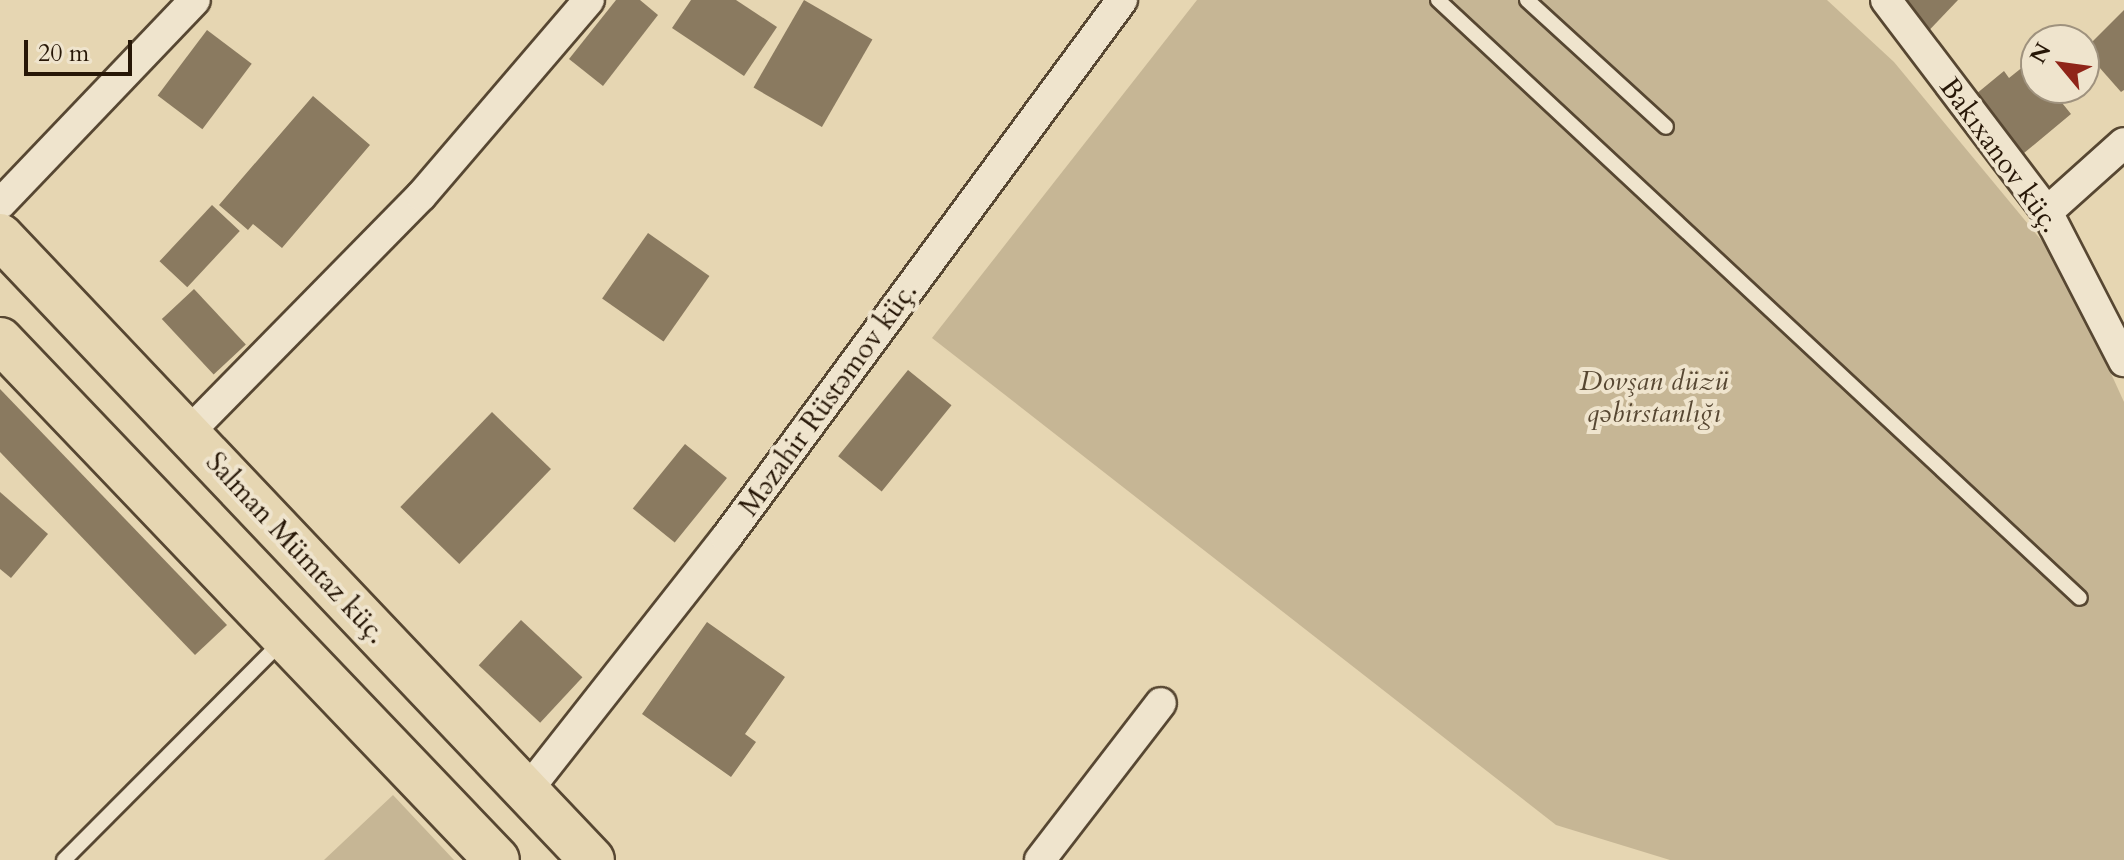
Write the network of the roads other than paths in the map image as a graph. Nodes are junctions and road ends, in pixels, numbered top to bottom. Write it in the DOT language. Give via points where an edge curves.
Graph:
graph roads {
  1 [pos="195,0"];
  2 [pos="589,0"];
  3 [pos="1122,0"];
  4 [pos="1527,0"];
  5 [pos="1886,0"];
  6 [pos="1440,1"];
  7 [pos="1666,127"];
  8 [pos="2124,143"];
  9 [pos="0,204"];
  10 [pos="2047,212"];
  11 [pos="0,236"];
  12 [pos="0,340"];
  13 [pos="2124,361"];
  14 [pos="188,433"];
  15 [pos="2080,598"];
  16 [pos="287,637"];
  17 [pos="1161,703"];
  18 [pos="526,792"];
  19 [pos="64,860"];
  20 [pos="497,860"];
  21 [pos="592,860"];
  22 [pos="1040,860"];
  1 -- 9 [label="street"];
  2 -- 14 [label="street" via="421,196"];
  3 -- 18 [label="street, Məzahir Rüstəmov küç." via="726,538"];
  4 -- 7 [label="lane"];
  5 -- 10 [label="street, Bakıxanov küç."];
  6 -- 15 [label="lane"];
  8 -- 10 [label="street"];
  10 -- 13 [label="street, Bakıxanov küç."];
  11 -- 14 [label="highway, Salman Mümtaz küç."];
  12 -- 16 [label="highway"];
  14 -- 18 [label="highway, Salman Mümtaz küç."];
  16 -- 19 [label="lane"];
  16 -- 20 [label="highway"];
  17 -- 22 [label="street"];
  18 -- 21 [label="highway, Salman Mümtaz küç."];
}
